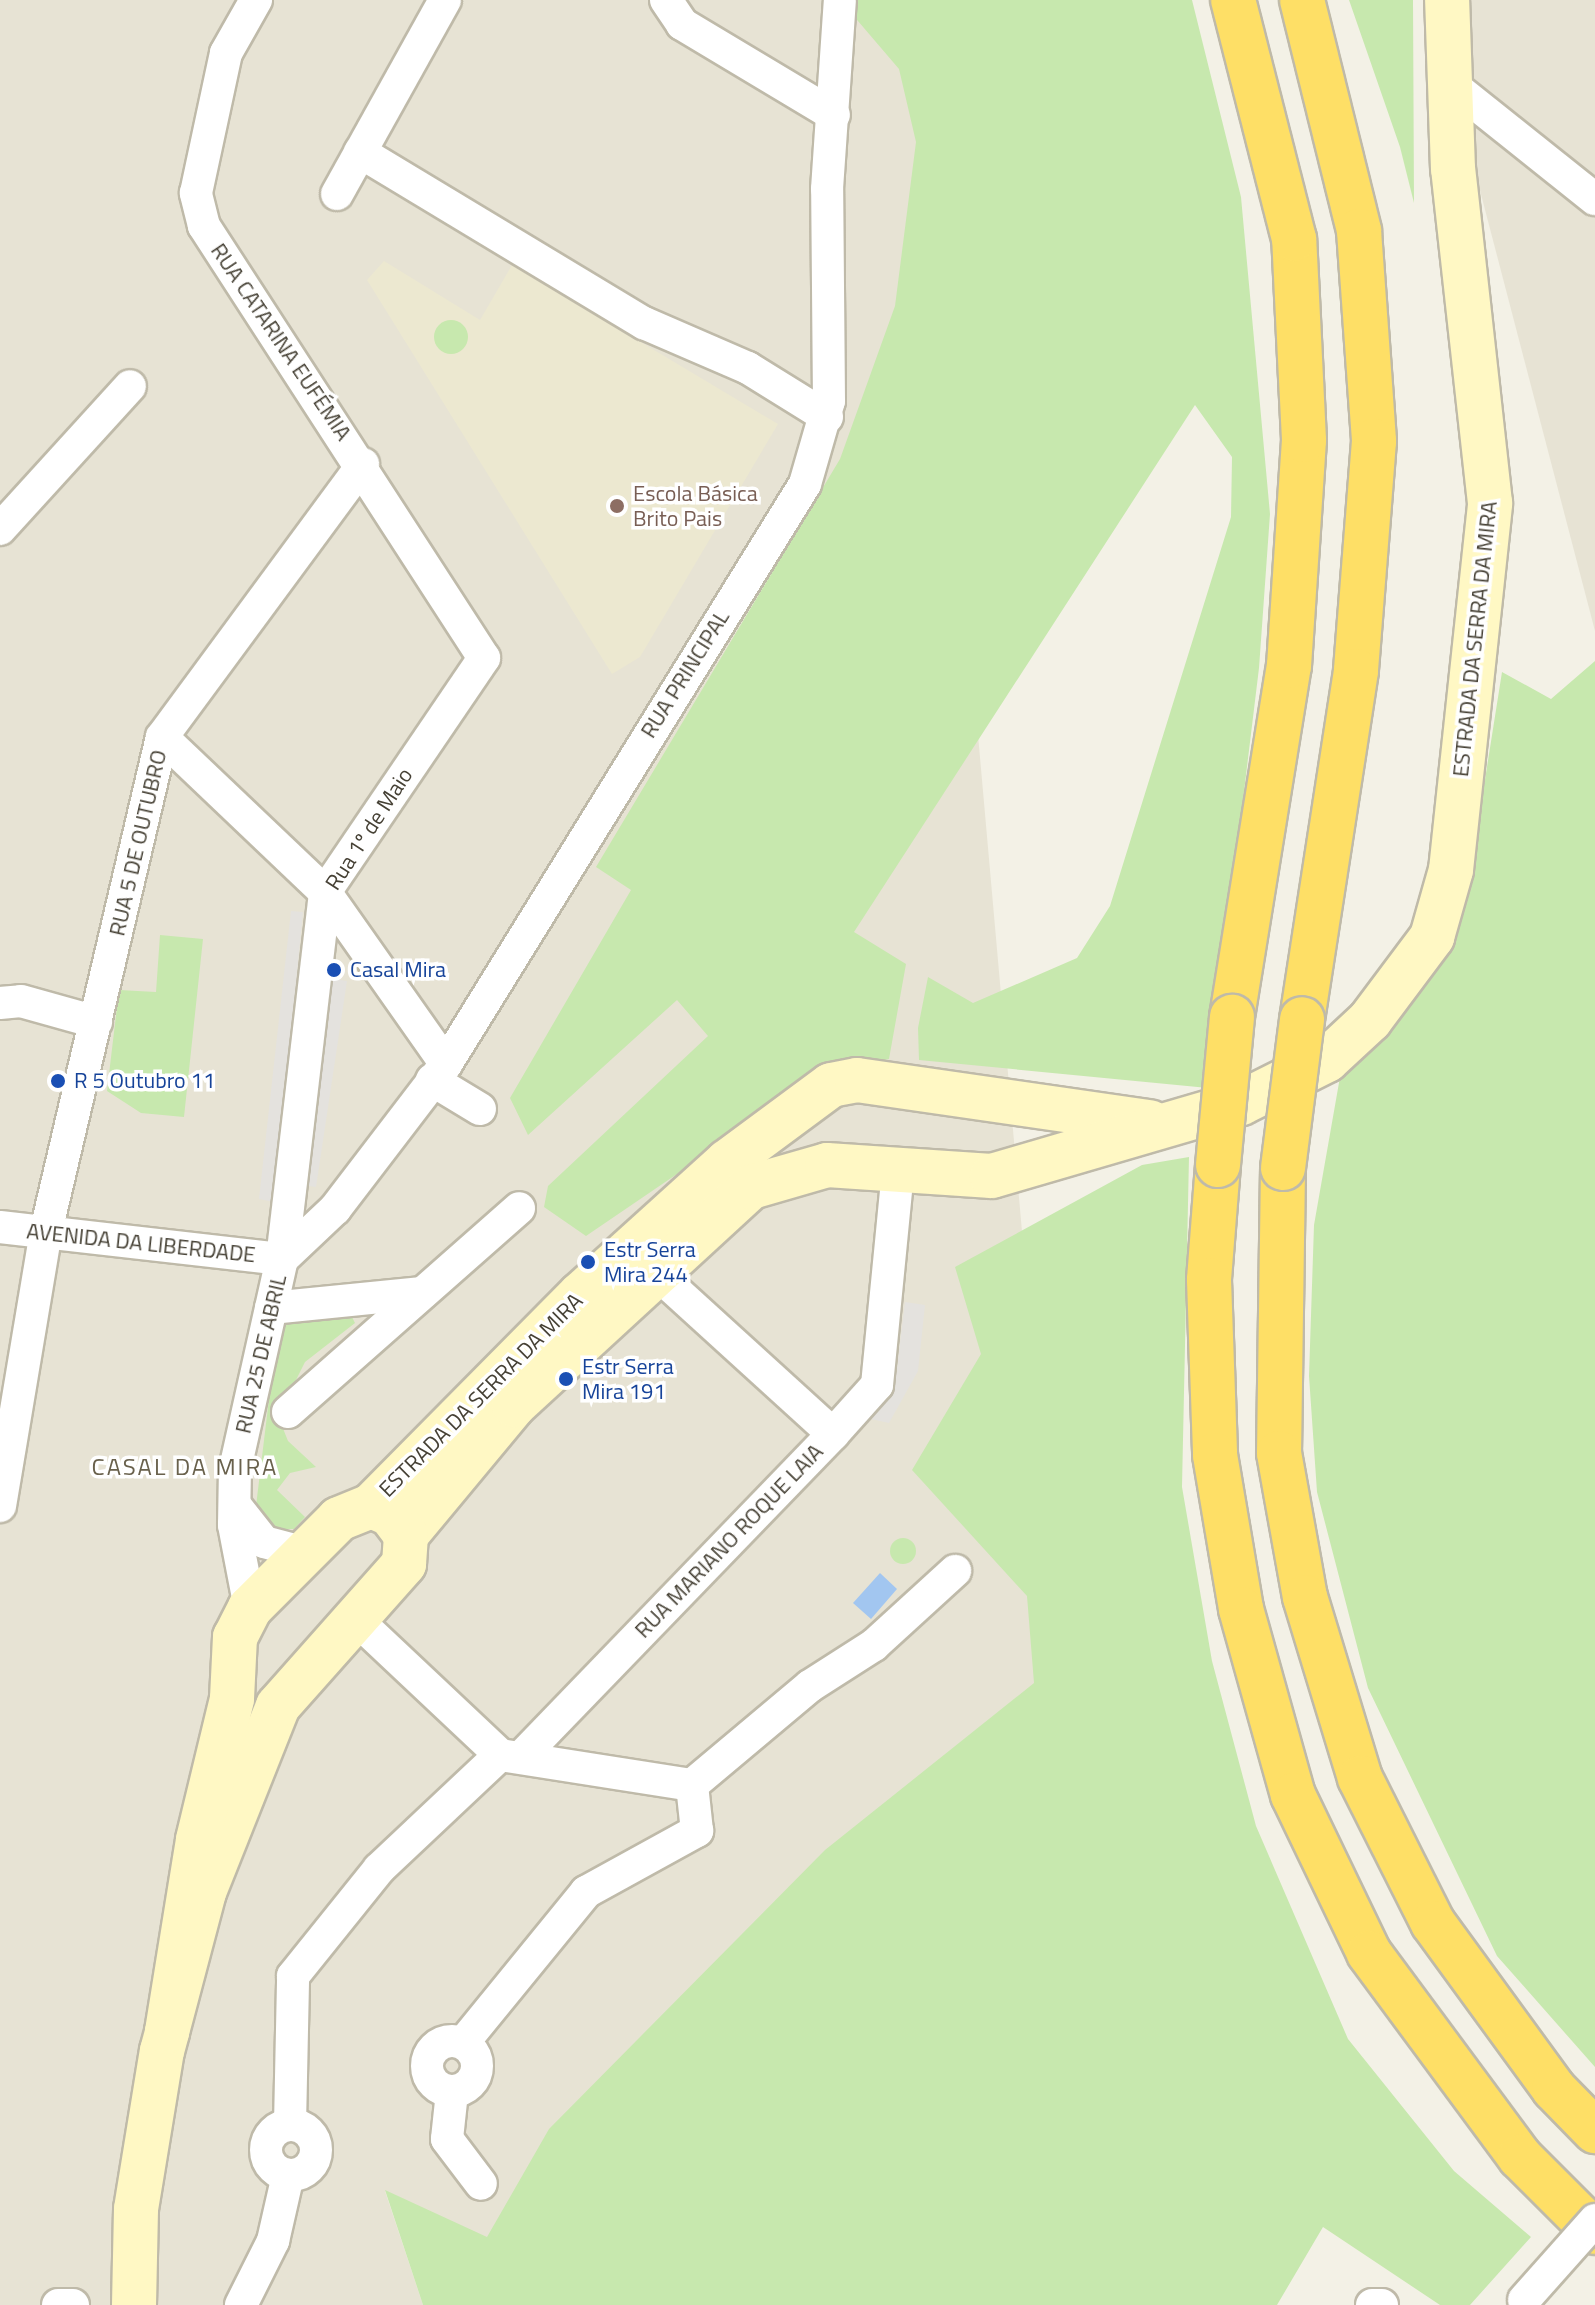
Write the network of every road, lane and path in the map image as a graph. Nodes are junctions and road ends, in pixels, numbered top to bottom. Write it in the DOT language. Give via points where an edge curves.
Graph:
graph roads {
  1 [pos="256,0"];
  2 [pos="445,0"];
  3 [pos="666,0"];
  4 [pos="840,0"];
  5 [pos="1233,0"];
  6 [pos="1302,0"];
  7 [pos="1447,0"];
  8 [pos="1452,85"];
  9 [pos="834,115"];
  10 [pos="360,152"];
  11 [pos="337,194"];
  12 [pos="1595,199"];
  13 [pos="130,386"];
  14 [pos="827,417"];
  15 [pos="363,464"];
  16 [pos="0,529"];
  17 [pos="484,658"];
  18 [pos="162,737"];
  19 [pos="325,892"];
  20 [pos="0,1003"];
  21 [pos="96,1022"];
  22 [pos="439,1072"];
  23 [pos="810,1097"];
  24 [pos="1001,1100"];
  25 [pos="480,1109"];
  26 [pos="1161,1123"];
  27 [pos="827,1165"];
  28 [pos="898,1170"];
  29 [pos="992,1176"];
  30 [pos="519,1208"];
  31 [pos="0,1227"];
  32 [pos="46,1231"];
  33 [pos="282,1259"];
  34 [pos="655,1272"];
  35 [pos="422,1293"];
  36 [pos="271,1308"];
  37 [pos="14,1343"];
  38 [pos="288,1412"];
  39 [pos="833,1434"];
  40 [pos="232,1496"];
  41 [pos="0,1506"];
  42 [pos="371,1506"];
  43 [pos="406,1535"];
  44 [pos="306,1553"];
  45 [pos="955,1571"];
  46 [pos="250,1608"];
  47 [pos="358,1621"];
  48 [pos="239,1660"];
  49 [pos="292,1685"];
  50 [pos="512,1754"];
  51 [pos="692,1785"];
  52 [pos="167,2032"];
  53 [pos="1595,2131"];
  54 [pos="481,2184"];
  55 [pos="1595,2220"];
  56 [pos="1595,2232"];
  57 [pos="1522,2302"];
  58 [pos="58,2305"];
  59 [pos="73,2305"];
  60 [pos="134,2305"];
  61 [pos="241,2305"];
  62 [pos="1372,2305"];
  63 [pos="1382,2305"];
  1 -- 15 [label="street, RUA CATARINA EUFÉMIA" via="226,53 196,193 204,226"];
  2 -- 10 [label="street"];
  3 -- 9 [label="street" via="682,24"];
  4 -- 9 [label="street, RUA PRINCIPAL"];
  5 -- 56 [label="highway, bridge" via="1294,239 1304,440 1289,666 1232,1017 1218,1165 1209,1280 1215,1455 1241,1609 1293,1795 1369,1953 1520,2157"];
  6 -- 53 [label="highway, bridge" via="1359,231 1374,441 1356,671 1283,1168 1279,1453 1305,1597 1360,1778 1433,1923 1554,2089"];
  7 -- 8 [label="street, ESTRADA DA SERRA DA MIRA"];
  8 -- 12 [label="street"];
  8 -- 26 [label="street, ESTRADA DA SERRA DA MIRA" via="1461,257 1480,369 1490,503 1451,870 1432,937 1370,1020 1327,1060 1241,1103"];
  9 -- 14 [label="street, RUA PRINCIPAL"];
  10 -- 11 [label="street"];
  10 -- 14 [label="street" via="644,323 748,368"];
  13 -- 16 [label="street"];
  14 -- 22 [label="street, RUA PRINCIPAL" via="805,484"];
  15 -- 17 [label="street, RUA CATARINA EUFÉMIA"];
  15 -- 18 [label="street, RUA 5 DE OUTUBRO"];
  17 -- 19 [label="street, Rua 1º de Maio"];
  18 -- 19 [label="street"];
  18 -- 21 [label="street, RUA 5 DE OUTUBRO"];
  19 -- 22 [label="street"];
  19 -- 33 [label="street, Rua 1º de Maio"];
  20 -- 21 [label="street" via="21,1001"];
  21 -- 32 [label="street, RUA 5 DE OUTUBRO"];
  22 -- 25 [label="street"];
  22 -- 33 [label="street, RUA PRINCIPAL" via="335,1209"];
  23 -- 24 [label="street, ESTRADA DA SERRA DA MIRA" via="857,1080"];
  23 -- 27 [label="street" via="799,1122 804,1147"];
  23 -- 42 [label="street, ESTRADA DA SERRA DA MIRA" via="727,1162 581,1294"];
  24 -- 26 [label="street, ESTRADA DA SERRA DA MIRA"];
  24 -- 29 [label="street" via="1015,1139 1011,1160"];
  26 -- 29 [label="street, ESTRADA DA SERRA DA MIRA"];
  27 -- 28 [label="street"];
  27 -- 34 [label="street, ESTRADA DA SERRA DA MIRA" via="751,1187"];
  28 -- 29 [label="street"];
  28 -- 39 [label="street" via="877,1385"];
  30 -- 35 [label="street"];
  31 -- 32 [label="street, AVENIDA DA LIBERDADE"];
  32 -- 33 [label="street, AVENIDA DA LIBERDADE"];
  32 -- 37 [label="street, RUA 5 DE OUTUBRO"];
  33 -- 36 [label="street, RUA 25 DE ABRIL"];
  34 -- 39 [label="street, RUA MARIANO ROQUE LAIA"];
  34 -- 43 [label="street, ESTRADA DA SERRA DA MIRA" via="491,1428"];
  35 -- 36 [label="street"];
  35 -- 38 [label="street"];
  36 -- 40 [label="street, RUA 25 DE ABRIL"];
  37 -- 41 [label="street, RUA 5 DE OUTUBRO"];
  39 -- 50 [label="street, RUA MARIANO ROQUE LAIA"];
  40 -- 44 [label="street" via="264,1542"];
  40 -- 46 [label="street"];
  42 -- 43 [label="street, ESTRADA DA SERRA DA MIRA" via="390,1514"];
  42 -- 44 [label="street, ESTRADA DA SERRA DA MIRA" via="339,1519"];
  43 -- 47 [label="street, ESTRADA DA SERRA DA MIRA" via="396,1580"];
  44 -- 46 [label="street, ESTRADA DA SERRA DA MIRA"];
  45 -- 51 [label="street" via="874,1645 810,1686"];
  46 -- 48 [label="street, ESTRADA DA SERRA DA MIRA" via="235,1637"];
  47 -- 49 [label="street, ESTRADA DA SERRA DA MIRA"];
  47 -- 50 [label="street"];
  48 -- 49 [label="street" via="252,1677"];
  48 -- 52 [label="street, ESTRADA DA SERRA DA MIRA" via="192,1871"];
  49 -- 52 [label="street, ESTRADA DA SERRA DA MIRA" via="260,1742 219,1844"];
  50 -- 51 [label="street"];
  50 -- 61 [label="street, RUA MARIANO ROQUE LAIA" via="379,1869 293,1976 290,2125 312,2136 316,2151 304,2172 288,2175 273,2241"];
  51 -- 54 [label="street" via="697,1831 586,1892 463,2043 476,2072 452,2092 447,2139"];
  52 -- 60 [label="street, ESTRADA DA SERRA DA MIRA" via="136,2209"];
  55 -- 57 [label="street, bridge"];
  58 -- 59 [label="street"];
  62 -- 63 [label="street"];
}
